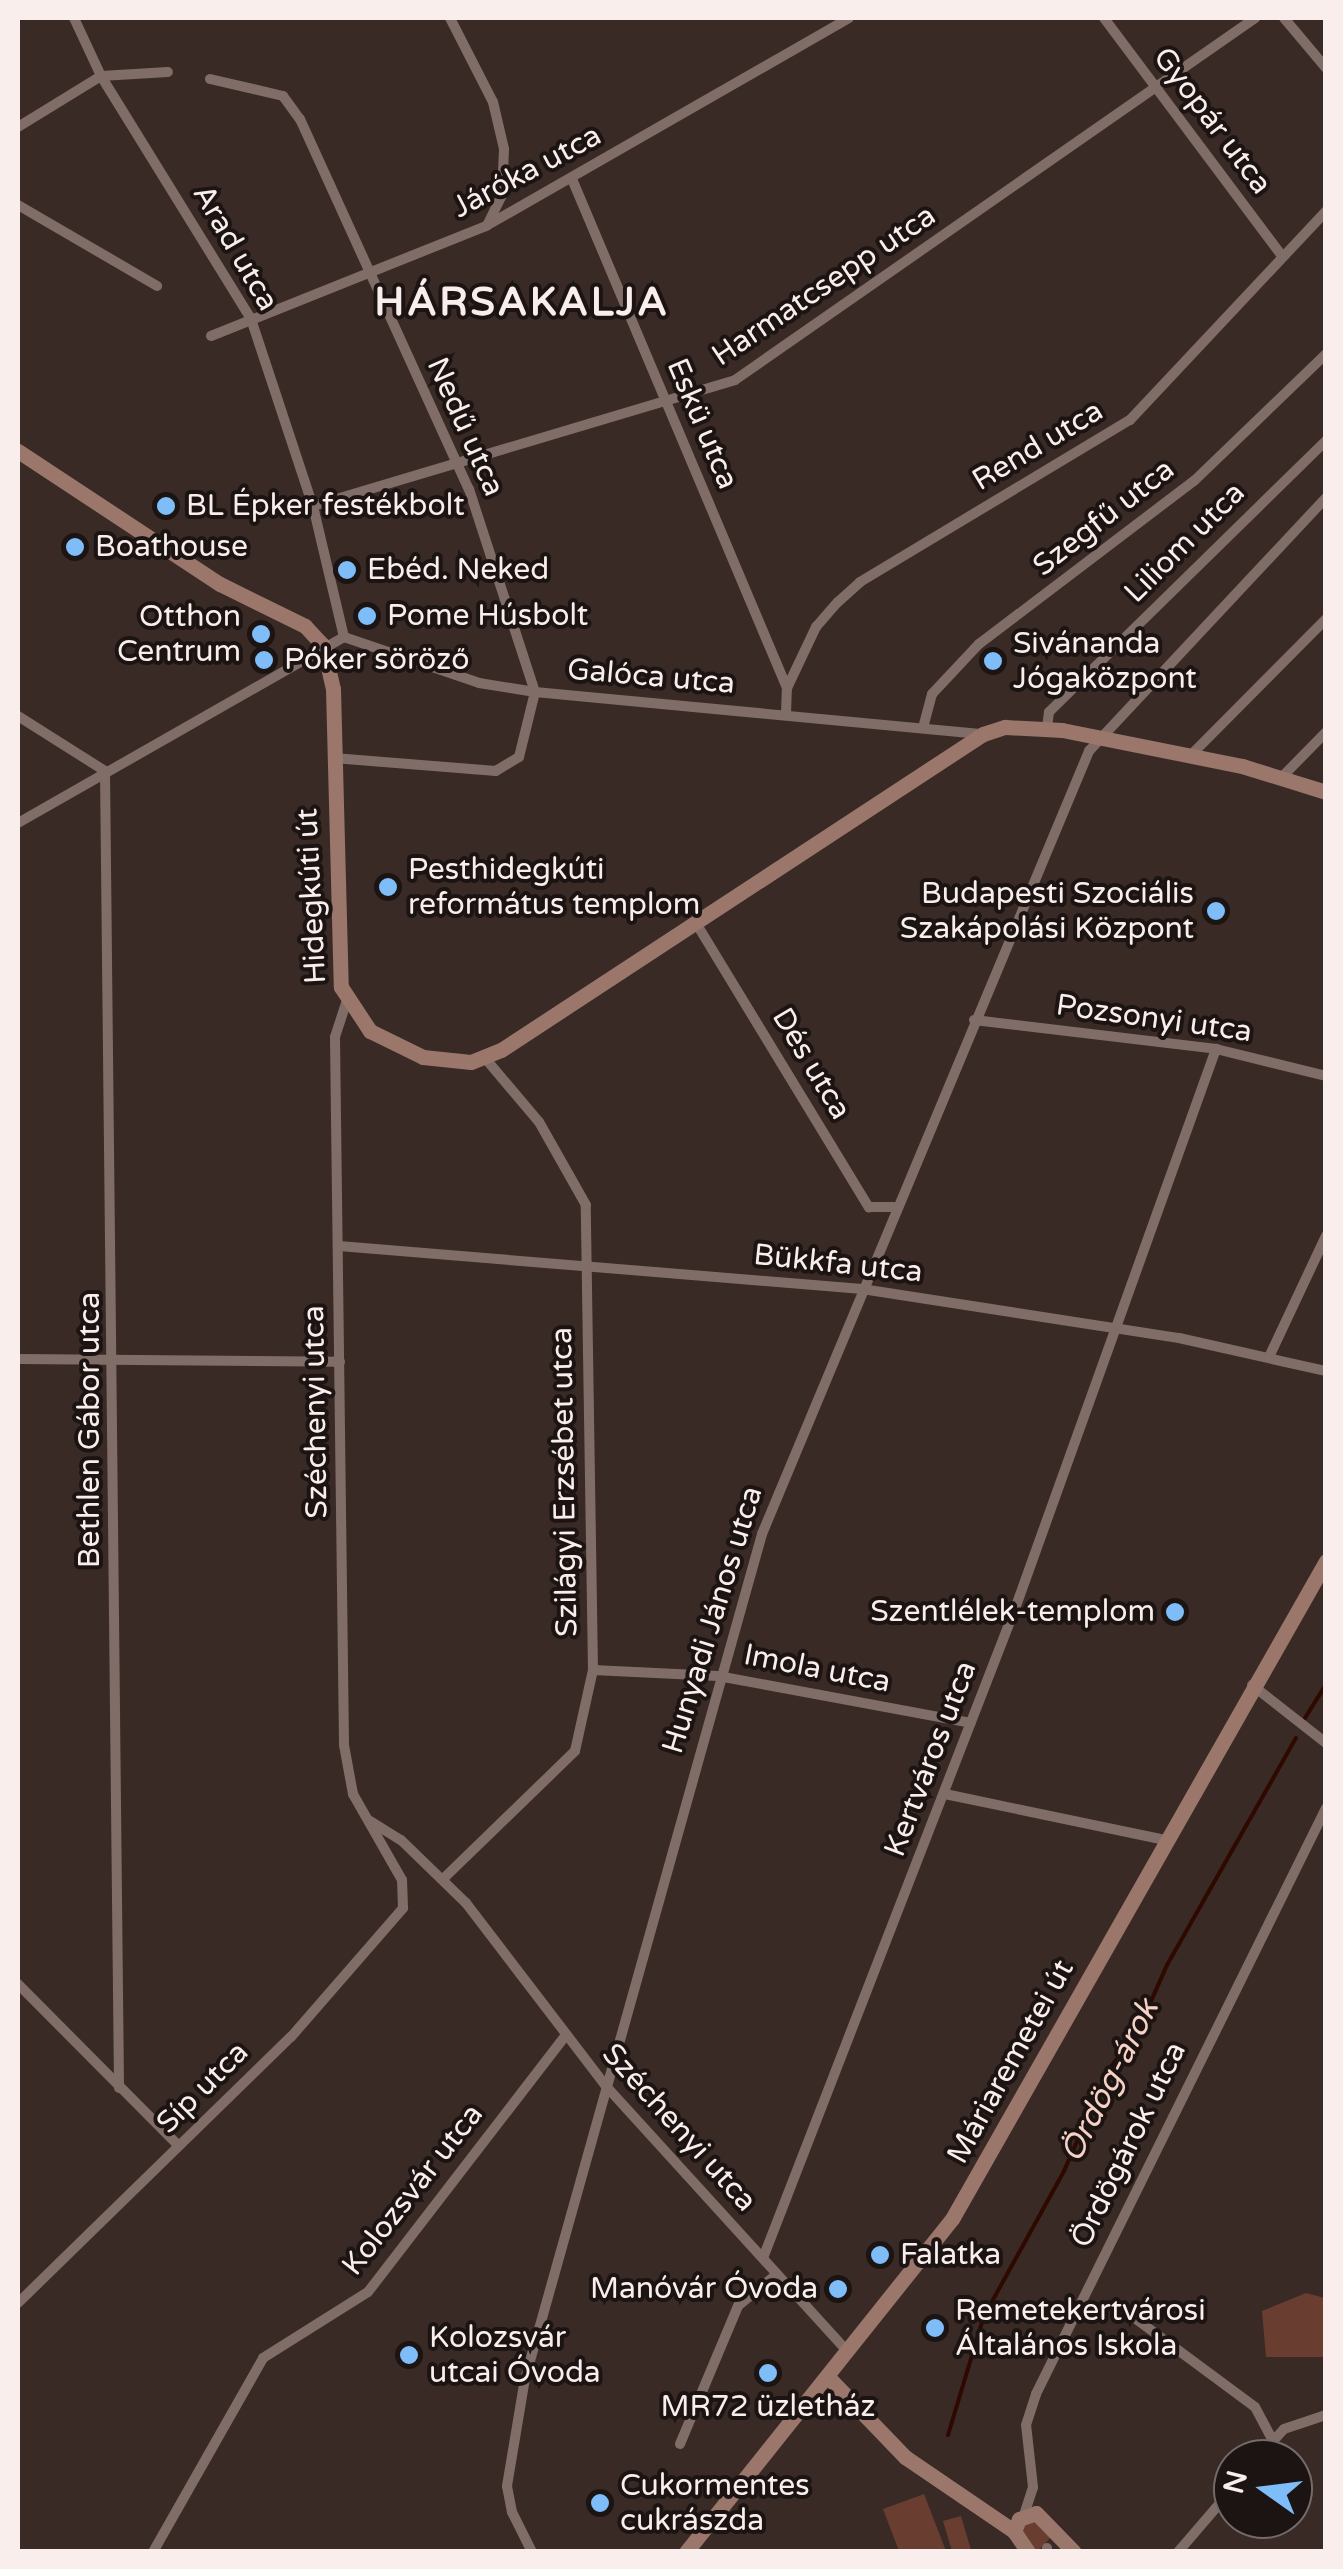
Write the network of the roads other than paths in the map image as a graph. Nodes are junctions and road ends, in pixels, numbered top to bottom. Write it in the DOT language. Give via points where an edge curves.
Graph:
graph roads {
  1 [pos="74,18"];
  2 [pos="450,18"];
  3 [pos="849,18"];
  4 [pos="1104,18"];
  5 [pos="1254,18"];
  6 [pos="1284,18"];
  7 [pos="1326,68"];
  8 [pos="168,72"];
  9 [pos="101,76"];
  10 [pos="210,80"];
  11 [pos="1154,86"];
  12 [pos="18,128"];
  13 [pos="572,179"];
  14 [pos="18,205"];
  15 [pos="1326,211"];
  16 [pos="486,226"];
  17 [pos="1281,255"];
  18 [pos="367,276"];
  19 [pos="157,286"];
  20 [pos="251,319"];
  21 [pos="211,336"];
  22 [pos="1326,354"];
  23 [pos="666,405"];
  24 [pos="1326,441"];
  25 [pos="18,451"];
  26 [pos="458,463"];
  27 [pos="1326,498"];
  28 [pos="314,506"];
  29 [pos="1326,619"];
  30 [pos="344,637"];
  31 [pos="323,645"];
  32 [pos="787,688"];
  33 [pos="535,692"];
  34 [pos="786,713"];
  35 [pos="18,716"];
  36 [pos="924,724"];
  37 [pos="1047,728"];
  38 [pos="1326,732"];
  39 [pos="984,734"];
  40 [pos="1097,738"];
  41 [pos="1190,757"];
  42 [pos="334,758"];
  43 [pos="105,771"];
  44 [pos="1282,777"];
  45 [pos="1326,792"];
  46 [pos="18,823"];
  47 [pos="700,929"];
  48 [pos="346,1004"];
  49 [pos="974,1020"];
  50 [pos="1216,1049"];
  51 [pos="485,1058"];
  52 [pos="1326,1076"];
  53 [pos="894,1207"];
  54 [pos="1326,1236"];
  55 [pos="339,1246"];
  56 [pos="588,1266"];
  57 [pos="862,1289"];
  58 [pos="1117,1328"];
  59 [pos="1269,1357"];
  60 [pos="18,1360"];
  61 [pos="115,1362"];
  62 [pos="340,1362"];
  63 [pos="1326,1371"];
  64 [pos="1326,1561"];
  65 [pos="592,1670"];
  66 [pos="718,1676"];
  67 [pos="1252,1684"];
  68 [pos="971,1723"];
  69 [pos="1326,1743"];
  70 [pos="944,1794"];
  71 [pos="1326,1808"];
  72 [pos="366,1818"];
  73 [pos="401,1840"];
  74 [pos="1165,1840"];
  75 [pos="383,1849"];
  76 [pos="442,1879"];
  77 [pos="404,1896"];
  78 [pos="18,1984"];
  79 [pos="564,2036"];
  80 [pos="605,2085"];
  81 [pos="119,2088"];
  82 [pos="180,2146"];
  83 [pos="763,2258"];
  84 [pos="777,2274"];
  85 [pos="18,2303"];
  86 [pos="1132,2316"];
  87 [pos="849,2353"];
  88 [pos="829,2378"];
  89 [pos="1326,2415"];
  90 [pos="1272,2439"];
  91 [pos="1275,2439"];
  92 [pos="680,2444"];
  93 [pos="1213,2511"];
  94 [pos="1019,2522"];
  95 [pos="1050,2548"];
  96 [pos="1023,2550"];
  97 [pos="153,2552"];
  98 [pos="532,2552"];
  99 [pos="686,2552"];
  100 [pos="1074,2552"];
  101 [pos="1178,2552"];
  1 -- 9 [label="street, Arad utca"];
  2 -- 16 [label="street" via="493,102 504,150 502,195"];
  3 -- 13 [label="street, Járóka utca"];
  4 -- 11 [label="street, Gyopár utca"];
  5 -- 11 [label="street, Harmatcsepp utca"];
  6 -- 7 [label="street"];
  8 -- 9 [label="street"];
  9 -- 12 [label="street"];
  9 -- 20 [label="street, Arad utca"];
  10 -- 18 [label="street, Nedű utca" via="284,96"];
  11 -- 17 [label="street, Gyopár utca"];
  11 -- 23 [label="street, Harmatcsepp utca" via="735,380"];
  13 -- 16 [label="street, Járóka utca"];
  13 -- 23 [label="street, Eskü utca"];
  14 -- 19 [label="street"];
  15 -- 17 [label="street, Rend utca"];
  16 -- 18 [label="street, Járóka utca"];
  17 -- 32 [label="street, Rend utca" via="1130,420 860,582 816,627"];
  18 -- 20 [label="street, Járóka utca"];
  18 -- 26 [label="street, Nedű utca"];
  20 -- 21 [label="street, Járóka utca"];
  20 -- 28 [label="street, Arad utca"];
  22 -- 36 [label="street, Szegfű utca" via="1194,481 979,644 932,694"];
  23 -- 26 [label="street, Harmatcsepp utca"];
  23 -- 32 [label="street, Eskü utca"];
  24 -- 37 [label="street, Liliom utca" via="1050,712"];
  25 -- 31 [label="main road" via="220,584 306,626"];
  26 -- 28 [label="street, Harmatcsepp utca"];
  26 -- 33 [label="street, Nedű utca"];
  27 -- 40 [label="street"];
  28 -- 30 [label="street, Arad utca"];
  29 -- 41 [label="street"];
  30 -- 31 [label="street"];
  30 -- 33 [label="street, Galóca utca" via="479,683"];
  31 -- 42 [label="main road, Hidegkúti út" via="333,689"];
  31 -- 43 [label="street"];
  32 -- 34 [label="street, Rend utca"];
  33 -- 34 [label="street, Galóca utca"];
  33 -- 42 [label="street" via="519,757 496,771"];
  34 -- 36 [label="street, Galóca utca"];
  35 -- 43 [label="street"];
  36 -- 39 [label="street, Galóca utca"];
  37 -- 39 [label="main road"];
  37 -- 40 [label="main road"];
  38 -- 44 [label="street"];
  39 -- 47 [label="main road"];
  40 -- 41 [label="main road"];
  40 -- 49 [label="street, Hunyadi János utca"];
  41 -- 44 [label="main road"];
  42 -- 48 [label="main road, Hidegkúti út" via="336,951"];
  43 -- 46 [label="street"];
  43 -- 61 [label="street, Bethlen Gábor utca"];
  44 -- 45 [label="main road"];
  47 -- 51 [label="main road"];
  47 -- 53 [label="street, Dés utca" via="869,1207"];
  48 -- 51 [label="main road, Hidegkúti út" via="370,1031 404,1050 440,1061"];
  48 -- 55 [label="street, Széchenyi utca" via="334,1036"];
  49 -- 50 [label="street, Pozsonyi utca"];
  49 -- 53 [label="street, Hunyadi János utca"];
  50 -- 52 [label="street, Pozsonyi utca"];
  50 -- 58 [label="street, Kertváros utca"];
  51 -- 56 [label="street, Szilágyi Erzsébet utca" via="538,1122 577,1186 586,1205"];
  53 -- 57 [label="street, Hunyadi János utca"];
  54 -- 59 [label="street"];
  55 -- 56 [label="street, Bükkfa utca"];
  55 -- 62 [label="street, Széchenyi utca"];
  56 -- 57 [label="street, Bükkfa utca"];
  56 -- 65 [label="street, Szilágyi Erzsébet utca"];
  57 -- 58 [label="street, Bükkfa utca"];
  57 -- 66 [label="street, Hunyadi János utca" via="762,1534"];
  58 -- 59 [label="street, Bükkfa utca"];
  58 -- 68 [label="street, Kertváros utca"];
  59 -- 63 [label="street, Bükkfa utca"];
  60 -- 61 [label="street"];
  61 -- 62 [label="street"];
  61 -- 81 [label="street, Bethlen Gábor utca"];
  62 -- 72 [label="street, Széchenyi utca" via="344,1745 353,1794"];
  64 -- 67 [label="main road, Máriaremetei út"];
  65 -- 66 [label="street, Imola utca"];
  65 -- 76 [label="street, Szilágyi Erzsébet utca" via="576,1751"];
  66 -- 68 [label="street, Imola utca"];
  66 -- 80 [label="street, Hunyadi János utca"];
  67 -- 69 [label="street"];
  67 -- 74 [label="main road, Máriaremetei út"];
  68 -- 70 [label="street, Kertváros utca"];
  70 -- 74 [label="street"];
  70 -- 83 [label="street, Kertváros utca"];
  71 -- 94 [label="street, Ördögárok utca" via="1036,2394 1026,2426 1033,2487"];
  72 -- 73 [label="street, Széchenyi utca"];
  72 -- 75 [label="street, Széchenyi utca"];
  73 -- 75 [label="street" via="392,1838"];
  73 -- 76 [label="street, Széchenyi utca"];
  74 -- 87 [label="main road, Máriaremetei út" via="989,2160"];
  75 -- 77 [label="street, Széchenyi utca"];
  76 -- 79 [label="street, Széchenyi utca"];
  77 -- 82 [label="street, Síp utca" via="396,1922"];
  78 -- 81 [label="street"];
  79 -- 80 [label="street, Széchenyi utca"];
  79 -- 97 [label="street, Kolozsvár utca" via="368,2292 262,2358"];
  80 -- 83 [label="street, Széchenyi utca"];
  80 -- 98 [label="street, Hunyadi János utca" via="509,2457 512,2512"];
  81 -- 82 [label="street"];
  82 -- 85 [label="street, Síp utca"];
  83 -- 84 [label="street, Széchenyi utca"];
  84 -- 87 [label="street, Széchenyi utca"];
  84 -- 92 [label="street" via="738,2306"];
  86 -- 90 [label="street" via="1255,2407"];
  87 -- 88 [label="main road, Máriaremetei út"];
  88 -- 94 [label="main road" via="905,2457 988,2512"];
  88 -- 99 [label="main road, Máriaremetei út"];
  89 -- 91 [label="street" via="1284,2429"];
  93 -- 101 [label="street"];
  94 -- 95 [label="main road" via="1047,2518"];
  94 -- 96 [label="main road"];
  95 -- 100 [label="main road"];
}
